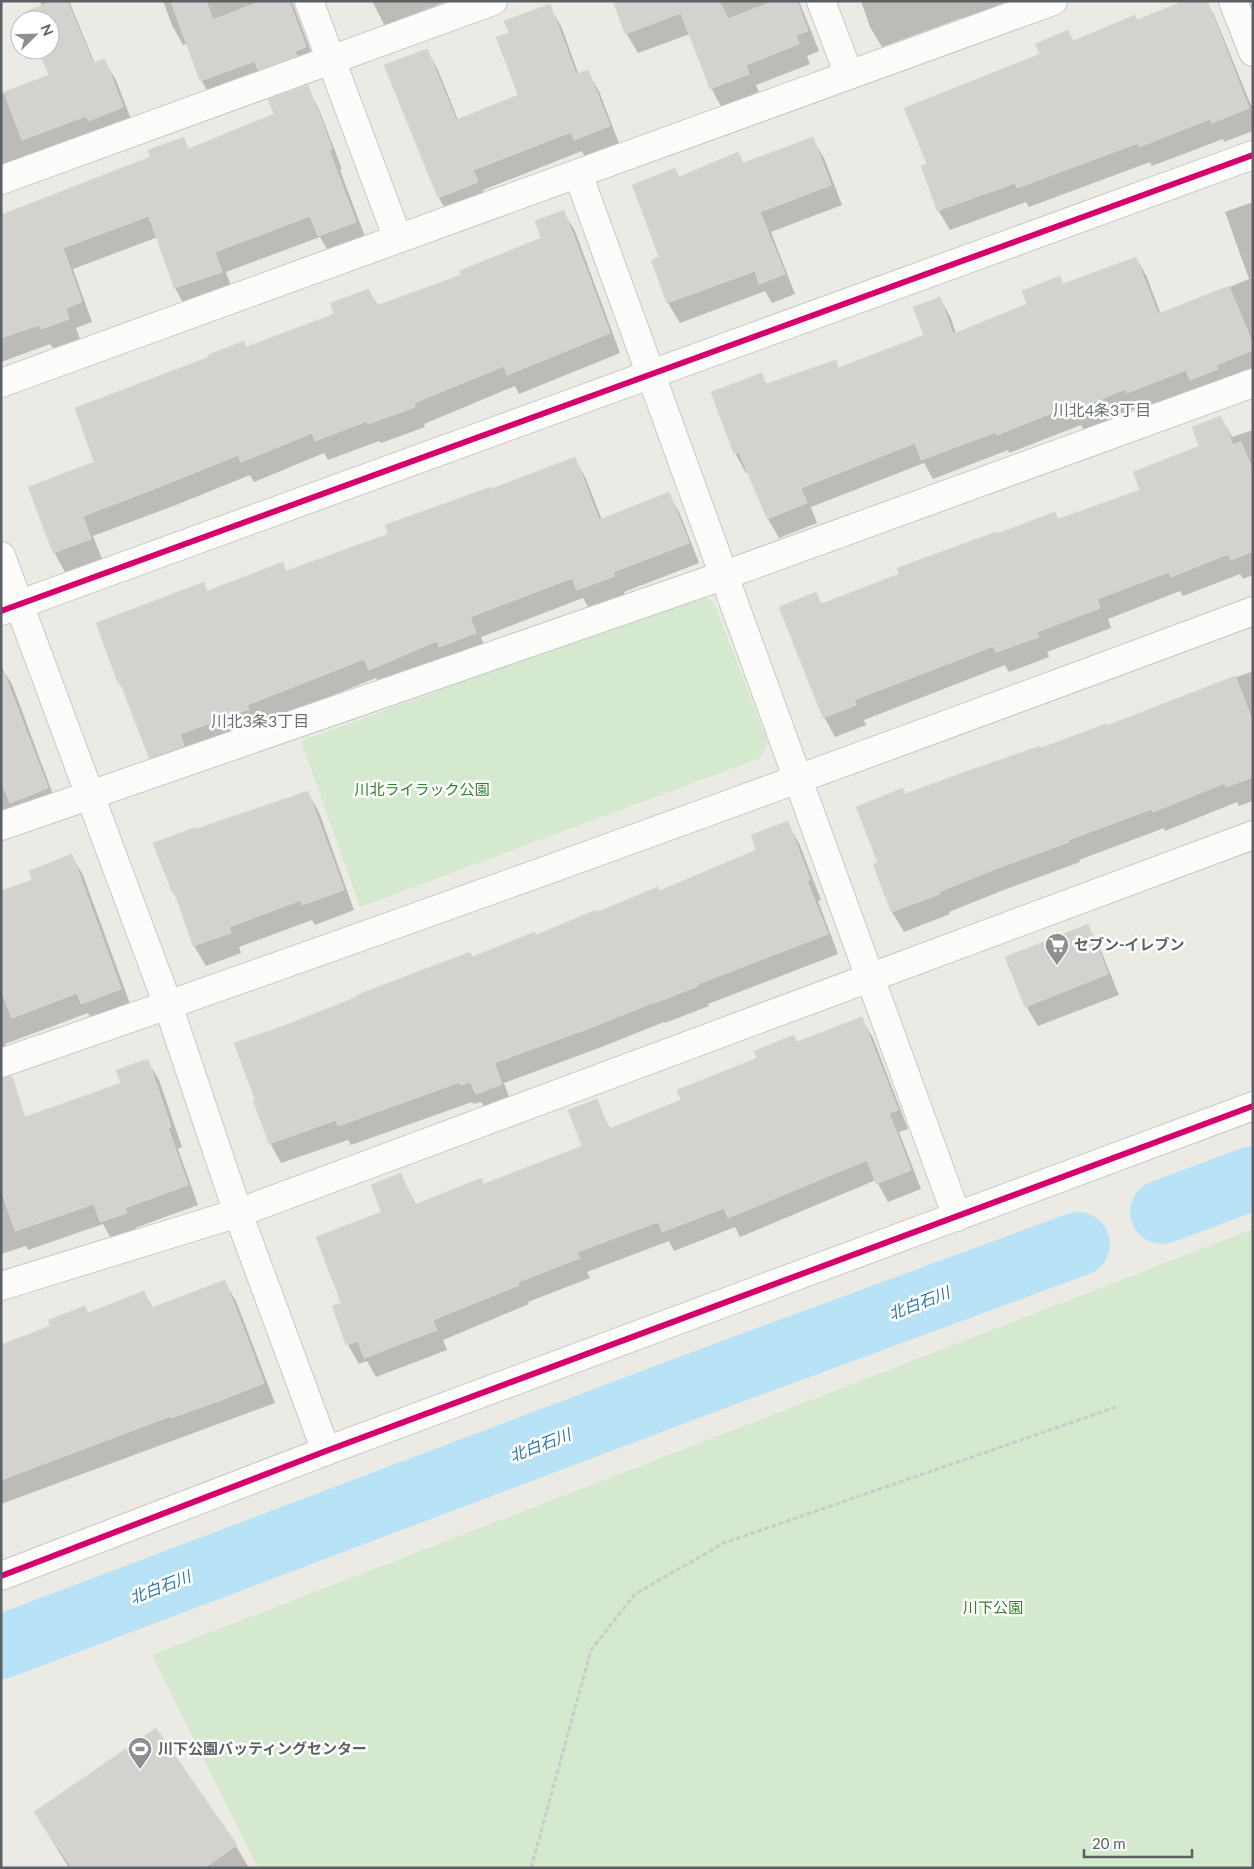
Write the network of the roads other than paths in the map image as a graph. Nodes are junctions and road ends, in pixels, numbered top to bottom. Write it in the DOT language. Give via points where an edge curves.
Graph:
graph roads {
  1 [pos="309,1"];
  2 [pos="492,1"];
  3 [pos="821,1"];
  4 [pos="1054,1"];
  5 [pos="1233,1"];
  6 [pos="1253,52"];
  7 [pos="330,60"];
  8 [pos="849,75"];
  9 [pos="1253,155"];
  10 [pos="578,174"];
  11 [pos="1,180"];
  12 [pos="398,239"];
  13 [pos="651,375"];
  14 [pos="1,383"];
  15 [pos="1253,383"];
  16 [pos="1,556"];
  17 [pos="725,575"];
  18 [pos="10,608"];
  19 [pos="1253,611"];
  20 [pos="798,780"];
  21 [pos="90,794"];
  22 [pos="1,826"];
  23 [pos="1253,835"];
  24 [pos="870,977"];
  25 [pos="168,1005"];
  26 [pos="1,1063"];
  27 [pos="1253,1106"];
  28 [pos="238,1213"];
  29 [pos="957,1216"];
  30 [pos="1,1286"];
  31 [pos="326,1451"];
  32 [pos="1,1576"];
  1 -- 7 [label="street"];
  2 -- 7 [label="street"];
  3 -- 8 [label="street"];
  4 -- 8 [label="street"];
  5 -- 6 [label="street"];
  7 -- 11 [label="street"];
  7 -- 12 [label="street"];
  8 -- 10 [label="street"];
  9 -- 13 [label="street"];
  10 -- 12 [label="street"];
  10 -- 13 [label="street"];
  12 -- 14 [label="street"];
  13 -- 17 [label="street"];
  13 -- 18 [label="street"];
  15 -- 17 [label="street"];
  16 -- 18 [label="street"];
  17 -- 20 [label="street"];
  17 -- 21 [label="street"];
  18 -- 21 [label="street"];
  19 -- 20 [label="street"];
  20 -- 24 [label="street"];
  20 -- 25 [label="street"];
  21 -- 22 [label="street"];
  21 -- 25 [label="street"];
  23 -- 24 [label="street"];
  24 -- 28 [label="street"];
  24 -- 29 [label="street"];
  25 -- 26 [label="street"];
  25 -- 28 [label="street"];
  27 -- 29 [label="street"];
  28 -- 30 [label="street"];
  28 -- 31 [label="street"];
  29 -- 31 [label="street"];
  31 -- 32 [label="street"];
}
